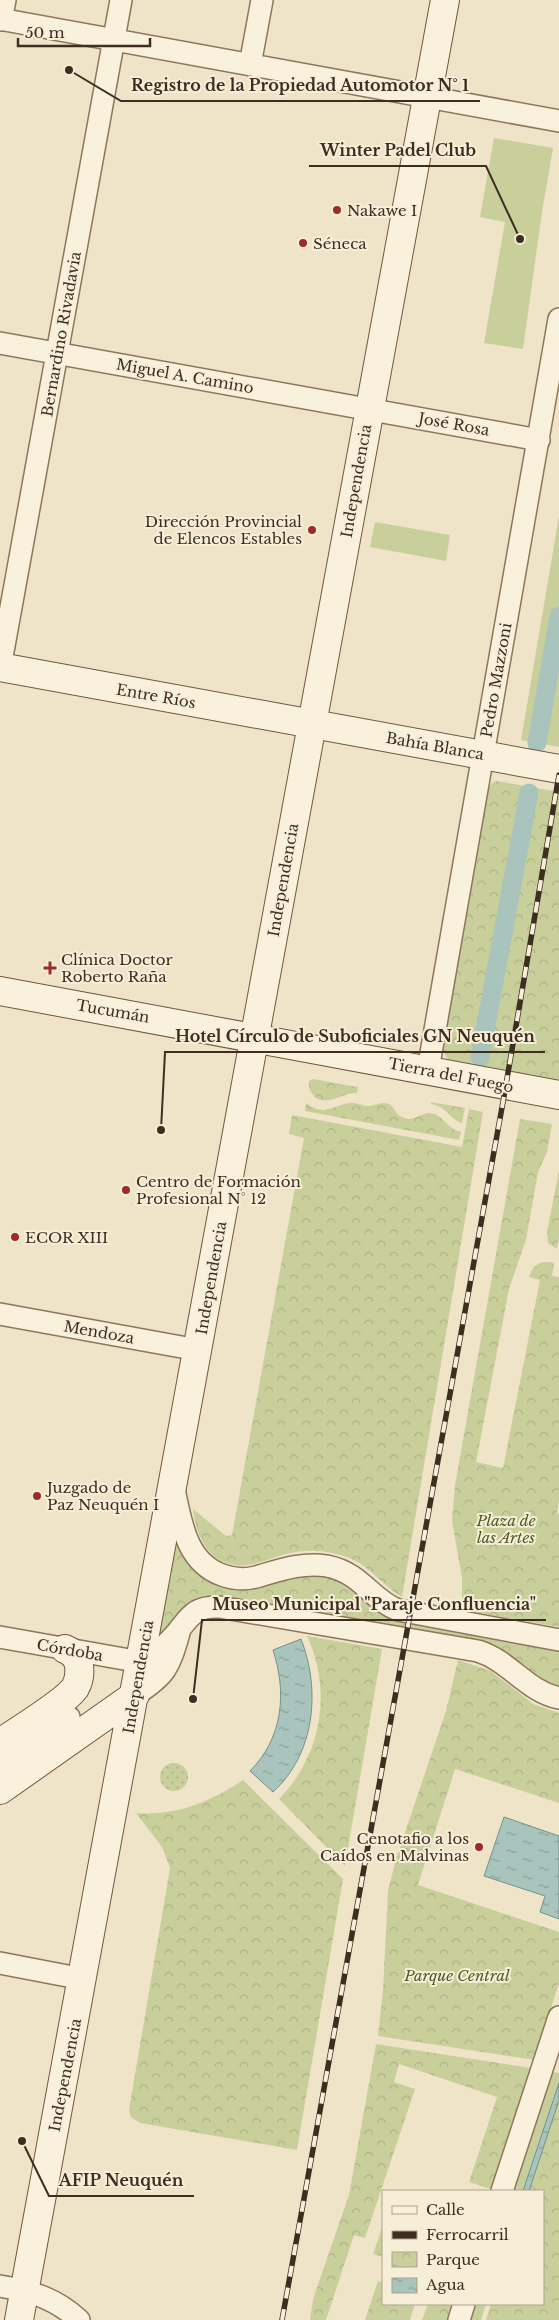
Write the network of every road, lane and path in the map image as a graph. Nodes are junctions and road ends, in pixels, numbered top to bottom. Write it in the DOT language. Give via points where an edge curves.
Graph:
graph roads {
  1 [pos="121,0"];
  2 [pos="262,0"];
  3 [pos="445,0"];
  4 [pos="2,13"];
  5 [pos="114,40"];
  6 [pos="250,65"];
  7 [pos="426,98"];
  8 [pos="559,121"];
  9 [pos="559,319"];
  10 [pos="0,343"];
  11 [pos="57,354"];
  12 [pos="369,409"];
  13 [pos="539,440"];
  14 [pos="0,668"];
  15 [pos="311,724"];
  16 [pos="483,755"];
  17 [pos="559,769"];
  18 [pos="0,991"];
  19 [pos="254,1038"];
  20 [pos="428,1070"];
  21 [pos="559,1095"];
  22 [pos="0,1314"];
  23 [pos="198,1350"];
  24 [pos="173,1486"];
  25 [pos="180,1628"];
  26 [pos="0,1637"];
  27 [pos="559,1640"];
  28 [pos="65,1649"];
  29 [pos="141,1662"];
  30 [pos="135,1696"];
  31 [pos="559,1698"];
  32 [pos="73,1715"];
  33 [pos="0,1743"];
  34 [pos="0,1766"];
  35 [pos="0,1790"];
  36 [pos="0,1964"];
  37 [pos="83,1978"];
  38 [pos="559,2017"];
  39 [pos="502,2190"];
  40 [pos="12,2288"];
  41 [pos="464,2305"];
  42 [pos="20,2320"];
  43 [pos="79,2320"];
  44 [pos="459,2320"];
  1 -- 5 [label="street, Bernardino Rivadavia"];
  2 -- 6 [label="street"];
  3 -- 7 [label="main road, Independencia"];
  4 -- 5 [label="street"];
  5 -- 6 [label="street"];
  5 -- 11 [label="street, Bernardino Rivadavia"];
  6 -- 7 [label="street"];
  7 -- 8 [label="street"];
  7 -- 12 [label="main road, Independencia"];
  9 -- 13 [label="street, Pedro Mazzoni"];
  10 -- 11 [label="street, Miguel A. Camino"];
  11 -- 12 [label="street, Miguel A. Camino"];
  11 -- 14 [label="street, Bernardino Rivadavia"];
  12 -- 13 [label="street, José Rosa"];
  12 -- 15 [label="main road, Independencia"];
  13 -- 16 [label="street, Pedro Mazzoni"];
  14 -- 15 [label="main road, Entre Ríos"];
  15 -- 16 [label="main road, Bahía Blanca"];
  15 -- 19 [label="main road, Independencia"];
  16 -- 17 [label="main road, Bahía Blanca"];
  16 -- 20 [label="street, Pedro Mazzoni"];
  18 -- 19 [label="main road, Tucumán"];
  19 -- 20 [label="main road, Tierra del Fuego"];
  19 -- 23 [label="main road, Independencia"];
  20 -- 21 [label="main road, Tierra del Fuego"];
  22 -- 23 [label="street, Mendoza"];
  23 -- 24 [label="main road, Independencia"];
  24 -- 27 [label="street" via="189,1546 202,1564 221,1575 248,1578 295,1566 328,1567 358,1579 382,1601 398,1610"];
  24 -- 29 [label="main road, Independencia"];
  25 -- 29 [label="street" via="166,1645"];
  25 -- 30 [label="street" via="163,1674"];
  25 -- 31 [label="street" via="198,1610 219,1607 456,1646 496,1657 534,1689"];
  26 -- 28 [label="street, Córdoba"];
  28 -- 29 [label="street, Córdoba"];
  28 -- 32 [label="main road" via="76,1658 79,1669"];
  29 -- 30 [label="main road, Independencia"];
  30 -- 32 [label="main road"];
  30 -- 37 [label="main road, Independencia"];
  32 -- 33 [label="main road"];
  32 -- 34 [label="street"];
  32 -- 35 [label="main road"];
  36 -- 37 [label="street"];
  37 -- 40 [label="main road, Independencia"];
  38 -- 39 [label="street"];
  40 -- 42 [label="main road, Independencia"];
  40 -- 43 [label="street" via="47,2297"];
  41 -- 44 [label="street"];
}
